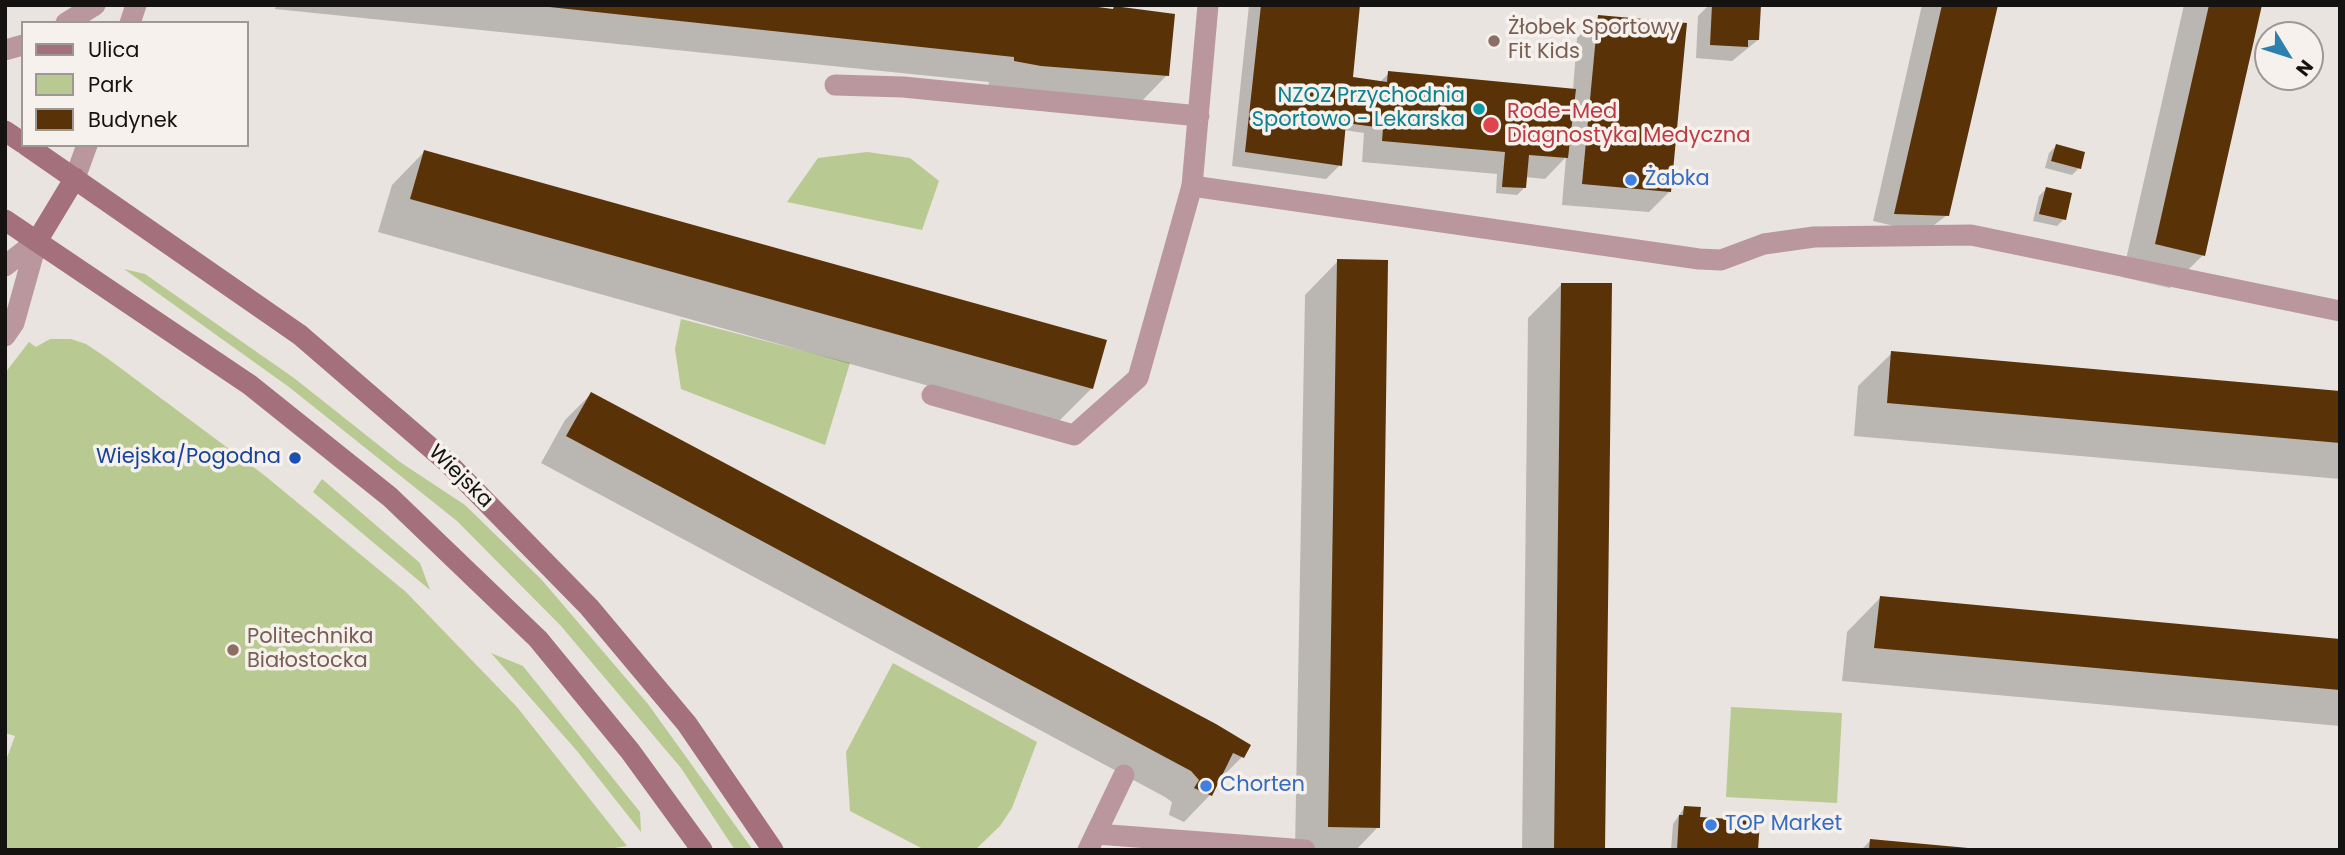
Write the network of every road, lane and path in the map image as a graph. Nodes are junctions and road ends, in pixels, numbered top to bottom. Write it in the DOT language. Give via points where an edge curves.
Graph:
graph roads {
  1 [pos="94,5"];
  2 [pos="1208,5"];
  3 [pos="69,21"];
  4 [pos="835,85"];
  5 [pos="1199,116"];
  6 [pos="5,131"];
  7 [pos="21,142"];
  8 [pos="28,147"];
  9 [pos="86,147"];
  10 [pos="75,178"];
  11 [pos="1192,186"];
  12 [pos="5,220"];
  13 [pos="37,241"];
  14 [pos="5,266"];
  15 [pos="2340,311"];
  16 [pos="5,336"];
  17 [pos="932,395"];
  18 [pos="1124,775"];
  19 [pos="1092,842"];
  20 [pos="702,850"];
  21 [pos="773,850"];
  22 [pos="1305,850"];
  1 -- 3 [label="street"];
  2 -- 5 [label="street"];
  4 -- 5 [label="street" via="903,87"];
  5 -- 11 [label="street"];
  6 -- 7 [label="main road, Wiejska"];
  8 -- 10 [label="main road, Wiejska"];
  9 -- 10 [label="street"];
  10 -- 13 [label="main road"];
  10 -- 21 [label="main road, Wiejska" via="300,335 446,461 589,607 669,703"];
  11 -- 15 [label="street" via="1699,259 1721,260 1764,244 1814,237 1971,236"];
  11 -- 17 [label="street" via="1138,378 1074,435"];
  12 -- 13 [label="main road"];
  13 -- 14 [label="street"];
  13 -- 16 [label="street" via="14,323"];
  13 -- 20 [label="main road" via="250,385 390,496 538,639 630,751"];
  18 -- 19 [label="street"];
  19 -- 22 [label="street"];
}
